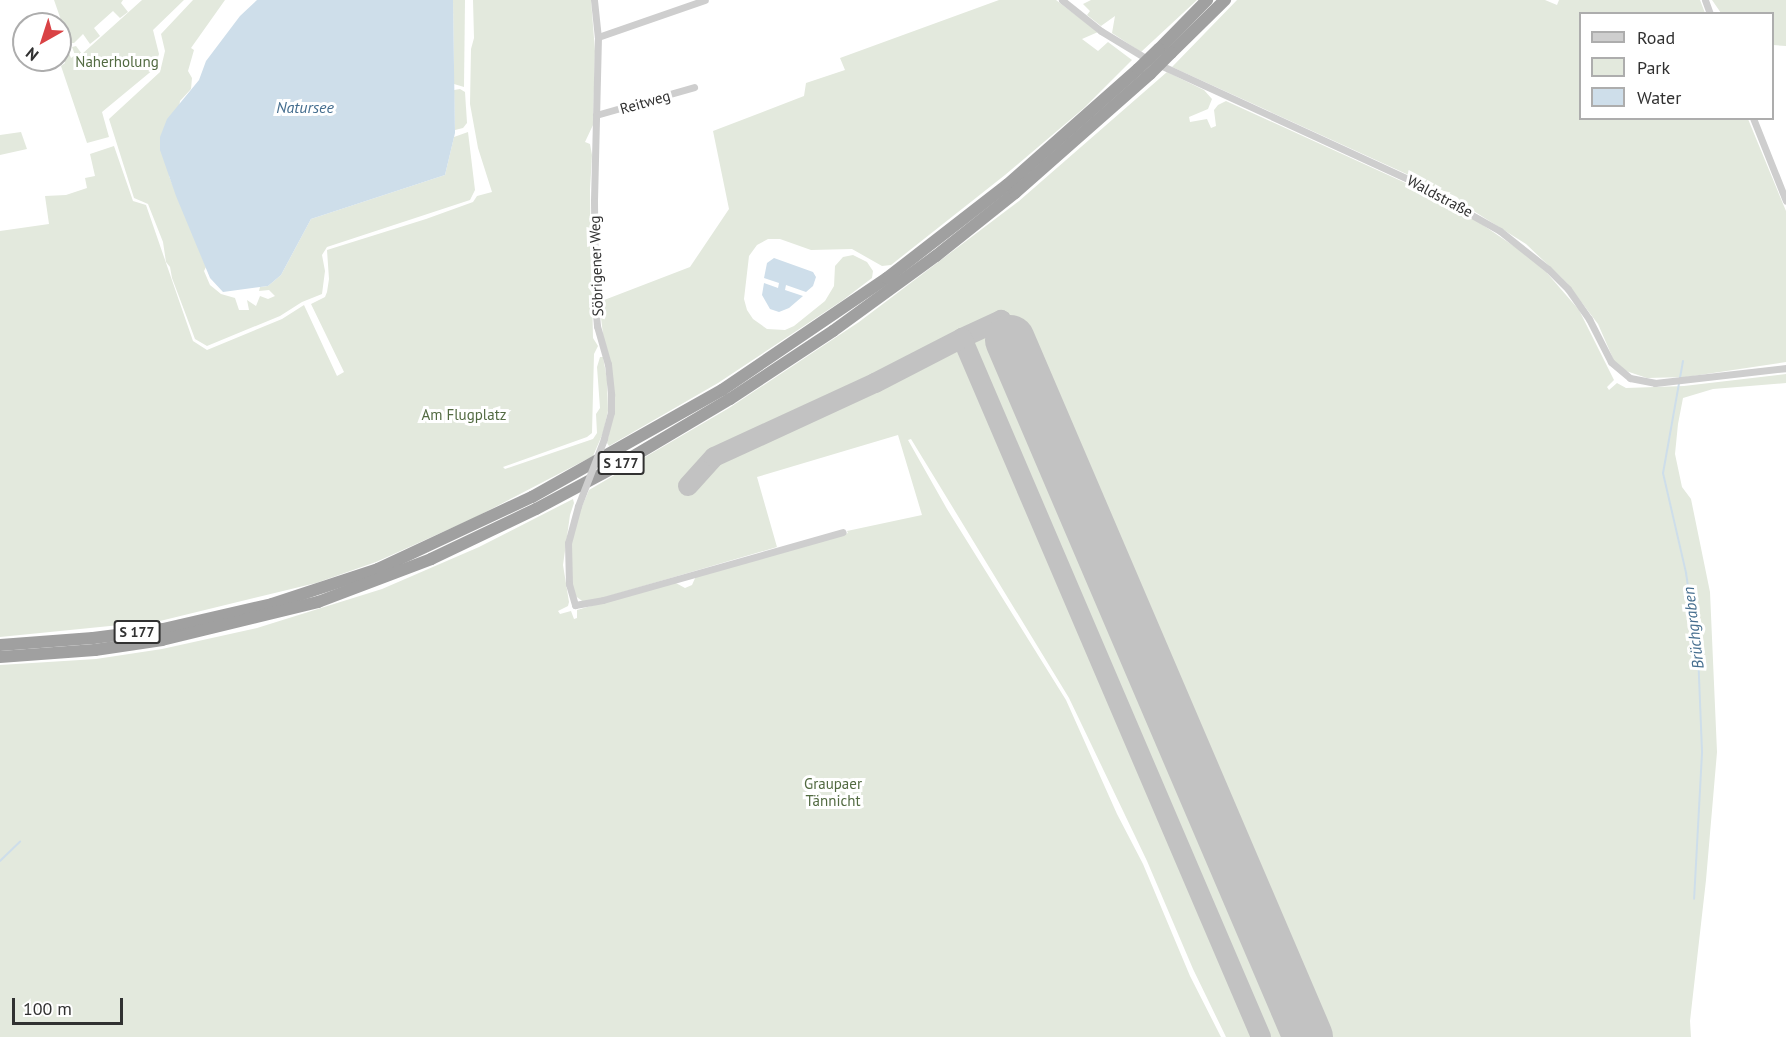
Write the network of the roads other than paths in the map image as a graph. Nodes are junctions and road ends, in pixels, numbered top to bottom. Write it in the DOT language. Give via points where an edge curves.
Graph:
graph roads {
  1 [pos="594,0"];
  2 [pos="705,0"];
  3 [pos="1062,0"];
  4 [pos="1207,0"];
  5 [pos="1225,0"];
  6 [pos="598,37"];
  7 [pos="1165,51"];
  8 [pos="1144,71"];
  9 [pos="694,87"];
  10 [pos="596,115"];
  11 [pos="1754,120"];
  12 [pos="1786,201"];
  13 [pos="1786,368"];
  14 [pos="843,532"];
  15 [pos="0,645"];
  16 [pos="0,657"];
  1 -- 6 [label="street, Söbrigener Weg"];
  2 -- 6 [label="street"];
  3 -- 13 [label="street, Waldstraße" via="1139,54 1410,180 1492,225 1568,289 1611,362 1623,374 1646,383"];
  4 -- 7 [label="highway, S 177"];
  5 -- 7 [label="highway, S 177"];
  6 -- 10 [label="street, Söbrigener Weg"];
  7 -- 8 [label="highway, S 177, bridge"];
  8 -- 15 [label="highway, S 177" via="1007,185 877,285 722,390 532,497 378,569 272,604 163,628"];
  8 -- 16 [label="highway, S 177" via="1015,193 832,331 730,399 617,466 536,508 431,560 318,602 162,640"];
  9 -- 10 [label="street, Reitweg"];
  10 -- 14 [label="street, Söbrigener Weg, bridge" via="595,303 608,364 611,412 568,543 569,584 575,605"];
  11 -- 12 [label="street"];
}
